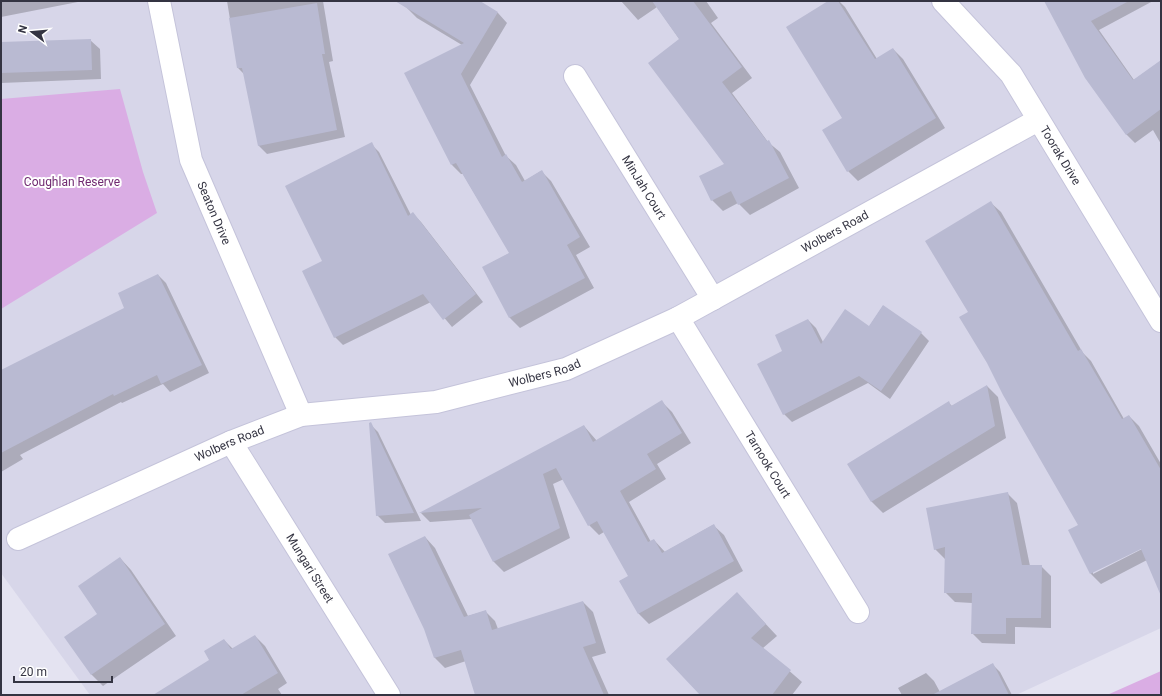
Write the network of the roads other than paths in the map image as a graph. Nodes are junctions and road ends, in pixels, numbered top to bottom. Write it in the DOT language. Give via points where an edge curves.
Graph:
graph roads {
  1 [pos="159,1"];
  2 [pos="943,1"];
  3 [pos="575,76"];
  4 [pos="1038,120"];
  5 [pos="713,299"];
  6 [pos="678,318"];
  7 [pos="1161,321"];
  8 [pos="301,415"];
  9 [pos="231,442"];
  10 [pos="18,539"];
  11 [pos="858,612"];
  12 [pos="389,695"];
  1 -- 8 [label="street, Seaton Drive" via="191,160"];
  2 -- 4 [label="street, Toorak Drive" via="1011,74"];
  3 -- 5 [label="street, MinJah Court"];
  4 -- 5 [label="street, Wolbers Road"];
  4 -- 7 [label="street, Toorak Drive"];
  5 -- 6 [label="street, Wolbers Road"];
  6 -- 8 [label="street, Wolbers Road" via="566,369 436,402"];
  6 -- 11 [label="street, Tarnook Court"];
  8 -- 9 [label="street, Wolbers Road"];
  9 -- 10 [label="street, Wolbers Road"];
  9 -- 12 [label="street, Mungari Street"];
}
